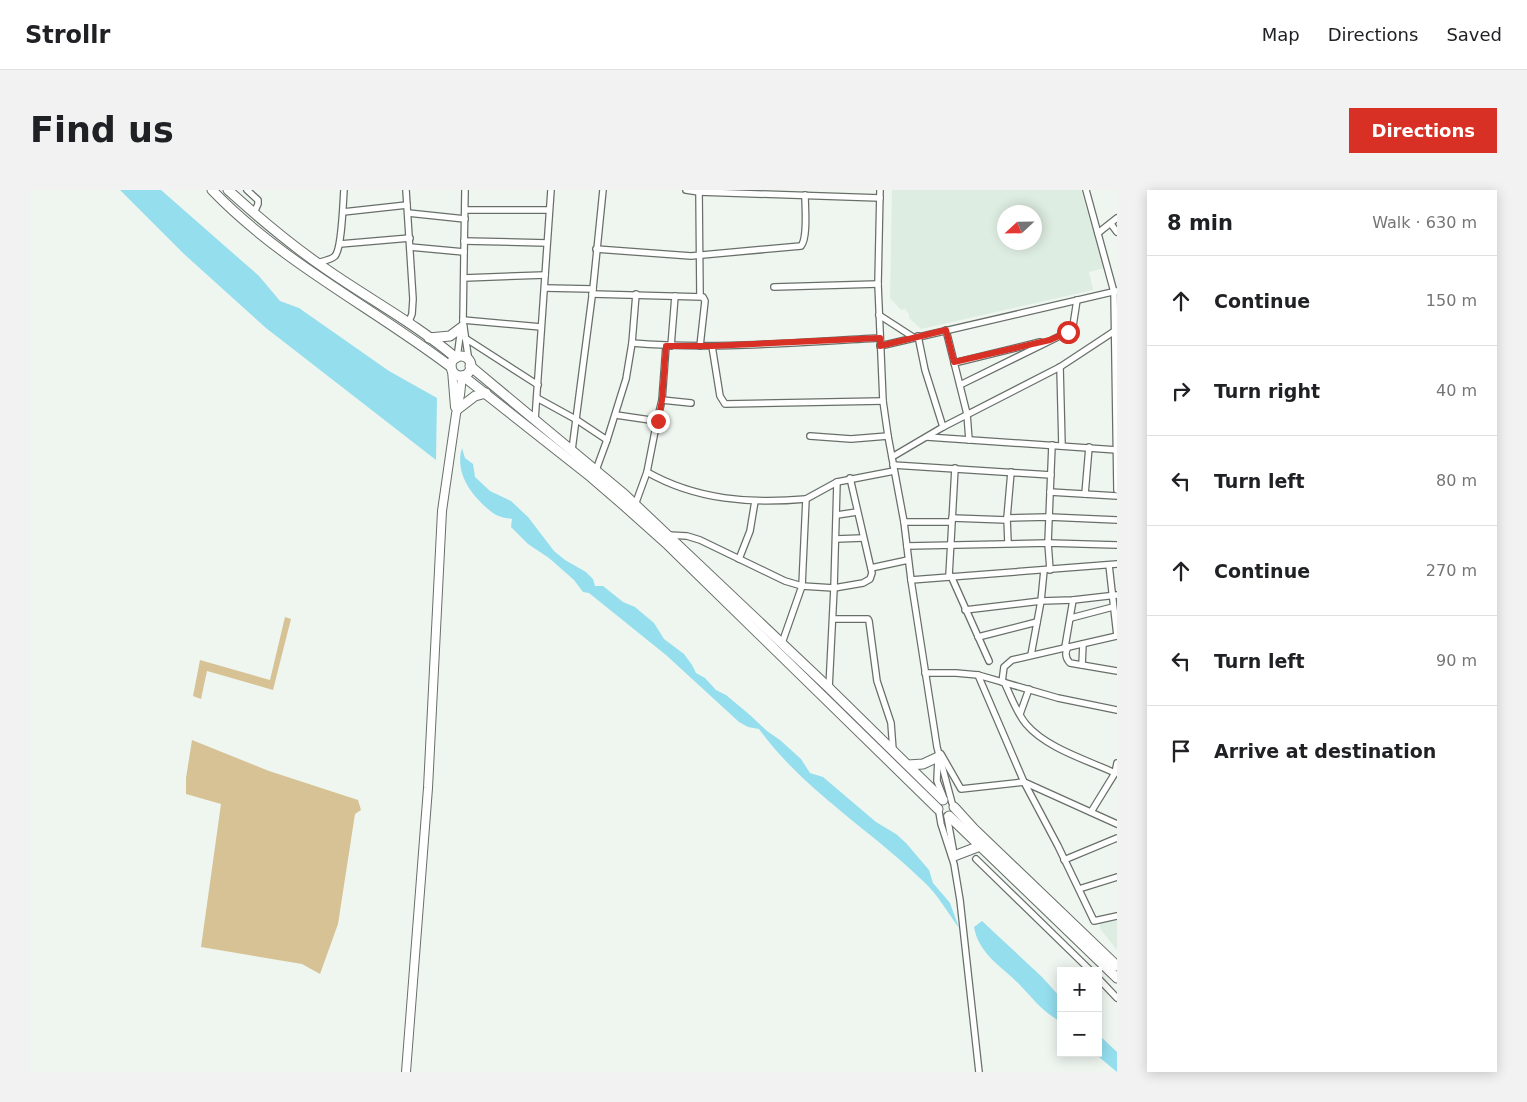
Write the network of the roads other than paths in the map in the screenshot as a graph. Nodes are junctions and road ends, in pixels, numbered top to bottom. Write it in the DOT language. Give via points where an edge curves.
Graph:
graph roads {
  1 [pos="212,190"];
  2 [pos="228,190"];
  3 [pos="247,190"];
  4 [pos="344,190"];
  5 [pos="406,190"];
  6 [pos="465,190"];
  7 [pos="551,190"];
  8 [pos="603,190"];
  9 [pos="686,190"];
  10 [pos="880,190"];
  11 [pos="1086,190"];
  12 [pos="699,191"];
  13 [pos="805,195"];
  14 [pos="880,198"];
  15 [pos="407,205"];
  16 [pos="465,210"];
  17 [pos="548,210"];
  18 [pos="343,212"];
  19 [pos="254,213"];
  20 [pos="408,213"];
  21 [pos="1117,218"];
  22 [pos="465,219"];
  23 [pos="1110,224"];
  24 [pos="1117,232"];
  25 [pos="1098,233"];
  26 [pos="410,238"];
  27 [pos="464,241"];
  28 [pos="547,243"];
  29 [pos="340,244"];
  30 [pos="410,247"];
  31 [pos="596,249"];
  32 [pos="464,252"];
  33 [pos="698,255"];
  34 [pos="317,262"];
  35 [pos="545,275"];
  36 [pos="464,278"];
  37 [pos="878,284"];
  38 [pos="774,287"];
  39 [pos="545,288"];
  40 [pos="592,291"];
  41 [pos="1116,291"];
  42 [pos="636,294"];
  43 [pos="675,296"];
  44 [pos="700,296"];
  45 [pos="1077,300"];
  46 [pos="879,316"];
  47 [pos="463,323"];
  48 [pos="408,324"];
  49 [pos="541,328"];
  50 [pos="946,330"];
  51 [pos="1116,331"];
  52 [pos="916,337"];
  53 [pos="429,338"];
  54 [pos="465,338"];
  55 [pos="880,338"];
  56 [pos="1050,340"];
  57 [pos="632,343"];
  58 [pos="668,346"];
  59 [pos="700,346"];
  60 [pos="712,346"];
  61 [pos="880,346"];
  62 [pos="954,362"];
  63 [pos="454,363"];
  64 [pos="470,364"];
  65 [pos="1060,367"];
  66 [pos="462,376"];
  67 [pos="538,384"];
  68 [pos="960,385"];
  69 [pos="486,393"];
  70 [pos="538,398"];
  71 [pos="662,400"];
  72 [pos="883,400"];
  73 [pos="690,403"];
  74 [pos="457,412"];
  75 [pos="967,414"];
  76 [pos="616,415"];
  77 [pos="535,420"];
  78 [pos="577,420"];
  79 [pos="658,421"];
  80 [pos="943,427"];
  81 [pos="810,436"];
  82 [pos="888,436"];
  83 [pos="926,437"];
  84 [pos="607,440"];
  85 [pos="968,440"];
  86 [pos="1052,445"];
  87 [pos="1062,446"];
  88 [pos="1089,447"];
  89 [pos="572,450"];
  90 [pos="1116,450"];
  91 [pos="892,457"];
  92 [pos="894,468"];
  93 [pos="955,468"];
  94 [pos="596,470"];
  95 [pos="647,472"];
  96 [pos="1011,472"];
  97 [pos="1051,475"];
  98 [pos="850,478"];
  99 [pos="1117,479"];
  100 [pos="837,482"];
  101 [pos="1117,490"];
  102 [pos="1050,492"];
  103 [pos="1085,494"];
  104 [pos="1117,496"];
  105 [pos="806,499"];
  106 [pos="755,501"];
  107 [pos="635,505"];
  108 [pos="857,512"];
  109 [pos="837,515"];
  110 [pos="1049,517"];
  111 [pos="1008,519"];
  112 [pos="952,520"];
  113 [pos="1117,520"];
  114 [pos="904,522"];
  115 [pos="668,535"];
  116 [pos="863,538"];
  117 [pos="836,539"];
  118 [pos="1008,543"];
  119 [pos="1048,543"];
  120 [pos="1117,545"];
  121 [pos="907,546"];
  122 [pos="950,546"];
  123 [pos="739,559"];
  124 [pos="908,560"];
  125 [pos="1117,564"];
  126 [pos="1109,565"];
  127 [pos="871,568"];
  128 [pos="1047,570"];
  129 [pos="950,576"];
  130 [pos="911,580"];
  131 [pos="802,586"];
  132 [pos="834,588"];
  133 [pos="1115,596"];
  134 [pos="1073,600"];
  135 [pos="1041,601"];
  136 [pos="1113,607"];
  137 [pos="965,610"];
  138 [pos="1070,618"];
  139 [pos="833,620"];
  140 [pos="1037,622"];
  141 [pos="1117,636"];
  142 [pos="978,637"];
  143 [pos="782,644"];
  144 [pos="1083,644"];
  145 [pos="1066,647"];
  146 [pos="1031,656"];
  147 [pos="989,662"];
  148 [pos="1082,665"];
  149 [pos="1117,671"];
  150 [pos="925,673"];
  151 [pos="978,675"];
  152 [pos="1003,682"];
  153 [pos="829,688"];
  154 [pos="1029,690"];
  155 [pos="1117,710"];
  156 [pos="1020,714"];
  157 [pos="893,750"];
  158 [pos="938,753"];
  159 [pos="1117,763"];
  160 [pos="908,765"];
  161 [pos="1115,773"];
  162 [pos="1024,782"];
  163 [pos="949,802"];
  164 [pos="1091,812"];
  165 [pos="943,813"];
  166 [pos="1117,824"];
  167 [pos="1117,838"];
  168 [pos="980,846"];
  169 [pos="976,859"];
  170 [pos="954,860"];
  171 [pos="1064,860"];
  172 [pos="1117,877"];
  173 [pos="1078,889"];
  174 [pos="1117,916"];
  175 [pos="1117,966"];
  176 [pos="1087,967"];
  177 [pos="1117,978"];
  178 [pos="1102,982"];
  179 [pos="1117,998"];
  180 [pos="406,1072"];
  181 [pos="979,1072"];
  1 -- 63 [label="main road" via="285,253"];
  2 -- 19 [label="main road"];
  3 -- 19 [label="street" via="258,200"];
  4 -- 18 [label="street"];
  5 -- 15 [label="street"];
  6 -- 16 [label="street"];
  7 -- 17 [label="street"];
  8 -- 31 [label="street"];
  9 -- 12 [label="street"];
  10 -- 14 [label="street"];
  11 -- 25 [label="street"];
  12 -- 13 [label="street"];
  12 -- 33 [label="street"];
  13 -- 14 [label="street"];
  13 -- 33 [label="street" via="802,245"];
  14 -- 37 [label="street"];
  15 -- 18 [label="street"];
  15 -- 20 [label="street"];
  16 -- 17 [label="street"];
  16 -- 22 [label="street"];
  17 -- 28 [label="street"];
  18 -- 29 [label="street"];
  19 -- 34 [label="main road"];
  20 -- 22 [label="street"];
  20 -- 26 [label="street"];
  21 -- 23 [label="street"];
  22 -- 27 [label="street"];
  23 -- 24 [label="street"];
  23 -- 25 [label="street"];
  25 -- 41 [label="street"];
  26 -- 29 [label="street"];
  26 -- 30 [label="street"];
  27 -- 28 [label="street"];
  27 -- 32 [label="street"];
  28 -- 35 [label="street"];
  29 -- 34 [label="street" via="337,254 331,259"];
  30 -- 32 [label="street"];
  30 -- 48 [label="street" via="413,299"];
  31 -- 33 [label="street"];
  31 -- 40 [label="street"];
  32 -- 36 [label="street"];
  33 -- 44 [label="street"];
  34 -- 48 [label="main road"];
  35 -- 36 [label="street"];
  35 -- 39 [label="street"];
  36 -- 47 [label="street"];
  37 -- 38 [label="street"];
  37 -- 46 [label="street"];
  39 -- 40 [label="street"];
  39 -- 49 [label="street"];
  40 -- 42 [label="street"];
  40 -- 78 [label="street"];
  41 -- 45 [label="street"];
  41 -- 51 [label="street"];
  42 -- 43 [label="street"];
  42 -- 57 [label="street"];
  43 -- 44 [label="street"];
  43 -- 58 [label="street"];
  44 -- 59 [label="street" via="705,301"];
  45 -- 50 [label="street"];
  45 -- 56 [label="street" via="1072,329"];
  46 -- 52 [label="street"];
  46 -- 55 [label="street"];
  47 -- 49 [label="street"];
  47 -- 53 [label="main road" via="450,336"];
  47 -- 54 [label="street"];
  47 -- 63 [label="street"];
  48 -- 53 [label="main road"];
  49 -- 67 [label="street"];
  50 -- 52 [label="street"];
  50 -- 62 [label="street"];
  51 -- 65 [label="street"];
  51 -- 90 [label="street"];
  52 -- 61 [label="street"];
  52 -- 80 [label="street"];
  53 -- 63 [label="main road"];
  54 -- 64 [label="street"];
  54 -- 67 [label="street"];
  55 -- 60 [label="street"];
  55 -- 61 [label="street"];
  56 -- 62 [label="street"];
  56 -- 68 [label="street"];
  57 -- 58 [label="street"];
  57 -- 76 [label="street"];
  58 -- 59 [label="street"];
  58 -- 71 [label="street"];
  59 -- 60 [label="street"];
  60 -- 72 [label="street" via="720,396 725,404"];
  61 -- 72 [label="street"];
  62 -- 68 [label="street"];
  63 -- 64 [label="main road" via="464,357"];
  63 -- 66 [label="main road" via="457,375"];
  63 -- 74 [label="street"];
  64 -- 66 [label="main road" via="469,372"];
  64 -- 77 [label="main road"];
  65 -- 75 [label="street"];
  65 -- 87 [label="street"];
  66 -- 69 [label="main road"];
  66 -- 74 [label="street"];
  67 -- 70 [label="street"];
  68 -- 75 [label="street"];
  69 -- 74 [label="main road" via="475,396"];
  69 -- 165 [label="main road" via="591,477 668,545"];
  70 -- 77 [label="street"];
  70 -- 78 [label="street"];
  71 -- 73 [label="street"];
  71 -- 79 [label="street"];
  72 -- 82 [label="street"];
  74 -- 180 [label="street" via="442,511 428,788"];
  75 -- 80 [label="street"];
  75 -- 85 [label="street"];
  76 -- 79 [label="street"];
  76 -- 84 [label="street"];
  77 -- 89 [label="main road"];
  78 -- 84 [label="street"];
  78 -- 89 [label="street"];
  79 -- 95 [label="street"];
  80 -- 83 [label="street"];
  81 -- 82 [label="street" via="851,439"];
  82 -- 91 [label="street"];
  83 -- 85 [label="street"];
  83 -- 91 [label="street"];
  84 -- 94 [label="street"];
  85 -- 86 [label="street"];
  86 -- 87 [label="street"];
  86 -- 97 [label="street"];
  87 -- 88 [label="street"];
  88 -- 90 [label="street"];
  88 -- 103 [label="street"];
  89 -- 94 [label="main road"];
  90 -- 99 [label="street"];
  91 -- 92 [label="street"];
  92 -- 93 [label="street"];
  92 -- 98 [label="street"];
  92 -- 114 [label="street"];
  93 -- 96 [label="street"];
  93 -- 112 [label="street"];
  94 -- 107 [label="main road"];
  95 -- 106 [label="street" via="673,485 708,495"];
  95 -- 107 [label="street"];
  96 -- 97 [label="street"];
  96 -- 111 [label="street"];
  97 -- 102 [label="street"];
  98 -- 100 [label="street"];
  98 -- 108 [label="street"];
  99 -- 101 [label="street"];
  100 -- 105 [label="street"];
  100 -- 109 [label="street"];
  102 -- 103 [label="street"];
  102 -- 110 [label="street"];
  103 -- 104 [label="street"];
  105 -- 106 [label="street"];
  105 -- 131 [label="street"];
  106 -- 123 [label="street" via="750,530"];
  107 -- 115 [label="main road"];
  108 -- 109 [label="street"];
  108 -- 116 [label="street"];
  109 -- 117 [label="street"];
  110 -- 111 [label="street"];
  110 -- 113 [label="street"];
  110 -- 119 [label="street"];
  111 -- 112 [label="street"];
  111 -- 118 [label="street"];
  112 -- 114 [label="street"];
  112 -- 122 [label="street"];
  114 -- 121 [label="street"];
  115 -- 123 [label="street" via="700,540"];
  115 -- 143 [label="main road"];
  116 -- 117 [label="street"];
  116 -- 127 [label="street"];
  117 -- 132 [label="street"];
  118 -- 119 [label="street"];
  118 -- 122 [label="street"];
  119 -- 120 [label="street"];
  119 -- 128 [label="street"];
  121 -- 122 [label="street"];
  121 -- 124 [label="street"];
  122 -- 129 [label="street"];
  123 -- 131 [label="street"];
  124 -- 127 [label="street"];
  124 -- 130 [label="street"];
  125 -- 126 [label="street"];
  126 -- 128 [label="street"];
  126 -- 133 [label="street"];
  127 -- 132 [label="street" via="872,576 866,582"];
  128 -- 129 [label="street"];
  128 -- 135 [label="street"];
  129 -- 130 [label="street"];
  129 -- 137 [label="street"];
  130 -- 150 [label="street"];
  131 -- 132 [label="street"];
  131 -- 143 [label="street"];
  132 -- 139 [label="street"];
  133 -- 134 [label="street"];
  133 -- 136 [label="street"];
  134 -- 135 [label="street"];
  134 -- 138 [label="street"];
  135 -- 137 [label="street"];
  135 -- 140 [label="street"];
  136 -- 138 [label="street"];
  136 -- 141 [label="street"];
  137 -- 142 [label="street"];
  138 -- 145 [label="street"];
  139 -- 153 [label="street"];
  139 -- 157 [label="street" via="868,619 877,681 891,723"];
  140 -- 142 [label="street"];
  140 -- 146 [label="street"];
  141 -- 144 [label="street"];
  142 -- 147 [label="street"];
  143 -- 153 [label="main road"];
  144 -- 145 [label="street"];
  144 -- 148 [label="street"];
  145 -- 146 [label="street"];
  145 -- 148 [label="street" via="1068,661"];
  146 -- 152 [label="street" via="1006,664"];
  148 -- 149 [label="street"];
  150 -- 151 [label="street"];
  150 -- 158 [label="street"];
  151 -- 152 [label="street"];
  151 -- 162 [label="street"];
  152 -- 154 [label="street"];
  152 -- 156 [label="street"];
  153 -- 157 [label="main road"];
  154 -- 155 [label="street"];
  154 -- 156 [label="street"];
  156 -- 161 [label="street" via="1045,740"];
  157 -- 160 [label="main road"];
  158 -- 160 [label="main road" via="923,764"];
  158 -- 162 [label="street" via="961,789"];
  158 -- 163 [label="street"];
  159 -- 161 [label="street"];
  160 -- 163 [label="main road"];
  161 -- 164 [label="street"];
  162 -- 164 [label="street"];
  162 -- 171 [label="street"];
  163 -- 165 [label="main road" via="940,803"];
  163 -- 165 [label="main road" via="952,813"];
  163 -- 175 [label="main road"];
  164 -- 166 [label="street"];
  165 -- 168 [label="main road"];
  165 -- 170 [label="street" via="941,824"];
  167 -- 171 [label="street"];
  168 -- 170 [label="main road"];
  168 -- 177 [label="main road"];
  169 -- 176 [label="street"];
  170 -- 181 [label="street"];
  171 -- 173 [label="street"];
  172 -- 173 [label="street"];
  173 -- 174 [label="street" via="1094,921"];
  178 -- 179 [label="street"];
}
